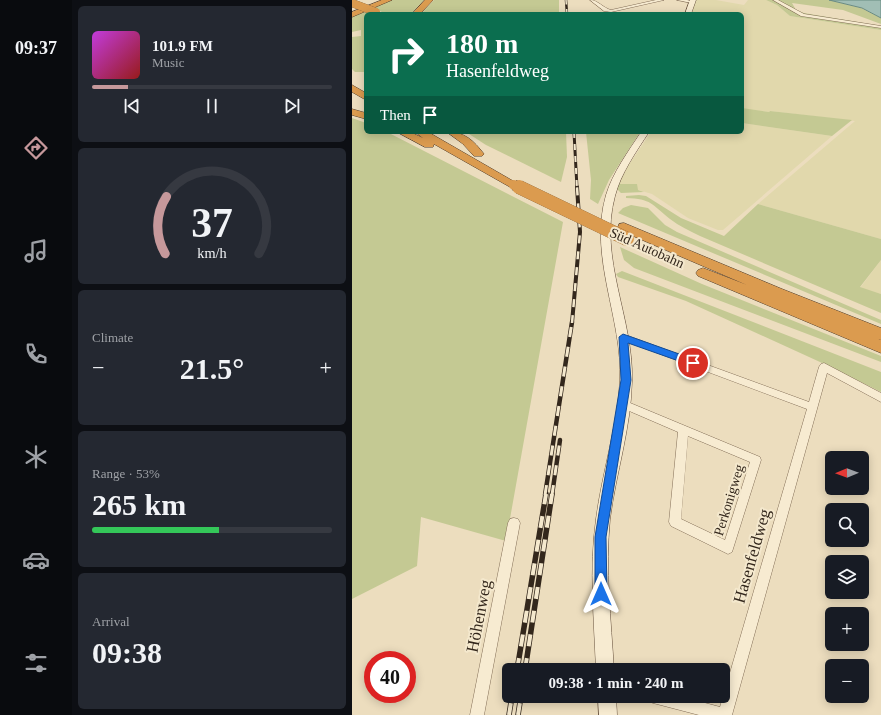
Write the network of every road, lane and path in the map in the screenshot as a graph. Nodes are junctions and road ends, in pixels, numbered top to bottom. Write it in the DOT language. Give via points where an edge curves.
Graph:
graph roads {
  1 [pos="374,0"];
  2 [pos="388,0"];
  3 [pos="429,0"];
  4 [pos="592,0"];
  5 [pos="662,0"];
  6 [pos="679,0"];
  7 [pos="774,0"];
  8 [pos="692,1"];
  9 [pos="352,2"];
  10 [pos="352,8"];
  11 [pos="376,12"];
  12 [pos="418,12"];
  13 [pos="689,12"];
  14 [pos="352,15"];
  15 [pos="881,28"];
  16 [pos="352,78"];
  17 [pos="364,86"];
  18 [pos="352,88"];
  19 [pos="364,96"];
  20 [pos="352,112"];
  21 [pos="364,115"];
  22 [pos="406,134"];
  23 [pos="424,134"];
  24 [pos="441,134"];
  25 [pos="455,134"];
  26 [pos="644,134"];
  27 [pos="475,158"];
  28 [pos="625,233"];
  29 [pos="881,334"];
  30 [pos="623,337"];
  31 [pos="881,347"];
  32 [pos="881,398"];
  33 [pos="623,404"];
  34 [pos="812,407"];
  35 [pos="683,430"];
  36 [pos="514,523"];
  37 [pos="605,663"];
  38 [pos="607,703"];
  39 [pos="680,703"];
  40 [pos="477,715"];
  41 [pos="608,715"];
  42 [pos="725,715"];
  1 -- 10 [label="highway"];
  2 -- 14 [label="highway"];
  3 -- 12 [label="highway"];
  4 -- 5 [label="street" via="608,11"];
  6 -- 8 [label="street"];
  7 -- 15 [label="street" via="803,15"];
  8 -- 13 [label="street"];
  9 -- 11 [label="highway, bridge"];
  16 -- 17 [label="highway"];
  18 -- 19 [label="highway"];
  20 -- 21 [label="highway"];
  22 -- 27 [label="highway" via="455,157"];
  23 -- 27 [label="highway, Süd Autobahn"];
  24 -- 27 [label="highway, Süd Autobahn"];
  25 -- 27 [label="highway" via="467,142"];
  26 -- 30 [label="street" via="620,172 610,196 607,213 607,252"];
  27 -- 28 [label="highway, Süd Autobahn, bridge"];
  28 -- 29 [label="highway, Süd Autobahn"];
  28 -- 31 [label="highway, Süd Autobahn" via="726,284"];
  30 -- 33 [label="street" via="626,380"];
  30 -- 34 [label="street"];
  32 -- 34 [label="street, Hasenfeldweg" via="824,367"];
  33 -- 35 [label="street, Perkonigweg"];
  33 -- 37 [label="street" via="601,537"];
  34 -- 42 [label="street, Hasenfeldweg"];
  35 -- 35 [label="street, Perkonigweg" via="675,522 728,548 756,460"];
  36 -- 40 [label="street, Höhenweg"];
  38 -- 41 [label="street"];
  39 -- 42 [label="street"];
}
